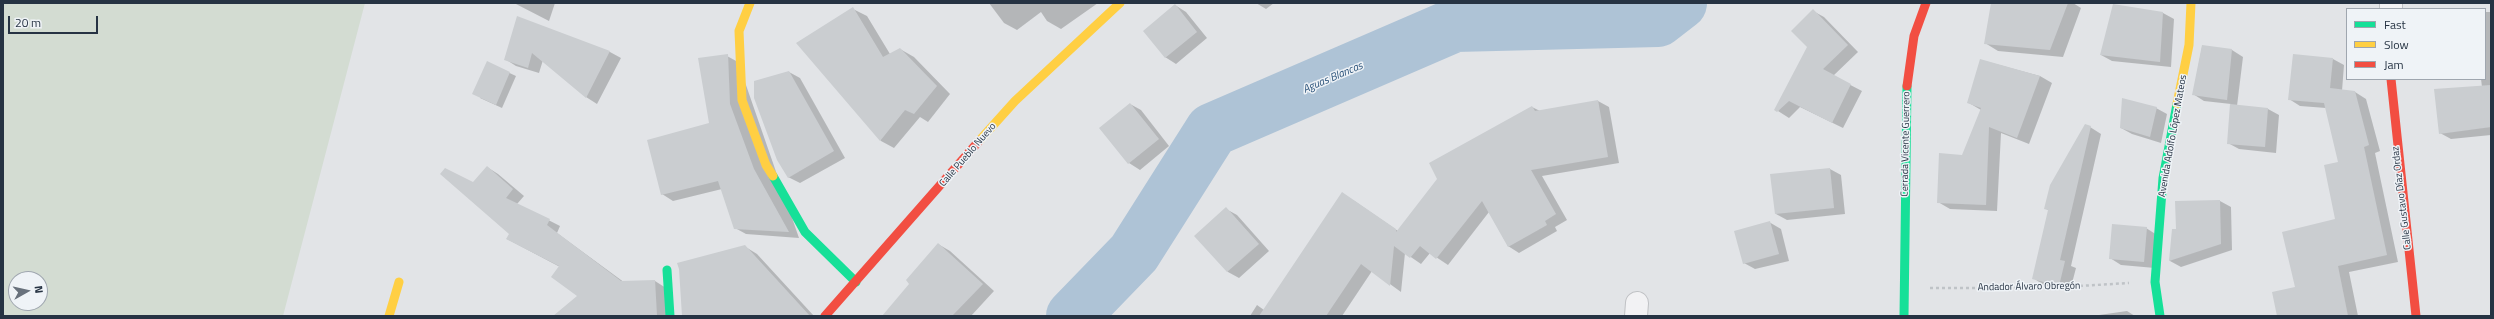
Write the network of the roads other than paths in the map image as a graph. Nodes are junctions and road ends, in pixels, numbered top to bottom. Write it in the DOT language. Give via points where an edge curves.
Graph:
graph roads {
  1 [pos="750,3"];
  2 [pos="1120,3"];
  3 [pos="1926,3"];
  4 [pos="2191,3"];
  5 [pos="2391,80"];
  6 [pos="667,270"];
  7 [pos="399,282"];
  8 [pos="856,282"];
  9 [pos="389,316"];
  10 [pos="670,316"];
  11 [pos="825,316"];
  12 [pos="1904,316"];
  13 [pos="2160,316"];
  14 [pos="2416,316"];
  1 -- 8 [label="street" via="739,31 742,100 766,165 805,232"];
  2 -- 8 [label="street, Calle Pueblo Nuevo" via="1015,101"];
  3 -- 12 [label="street, Cerrada Vicente Guerrero" via="1914,36 1905,100"];
  4 -- 13 [label="street, Avenida Adolfo López Mateos" via="2189,45 2163,178 2155,282"];
  5 -- 14 [label="street, Calle Gustavo Díaz Ordaz" via="2390,95"];
  6 -- 10 [label="street"];
  7 -- 9 [label="street"];
  8 -- 11 [label="street, Calle Pueblo Nuevo"];
}
